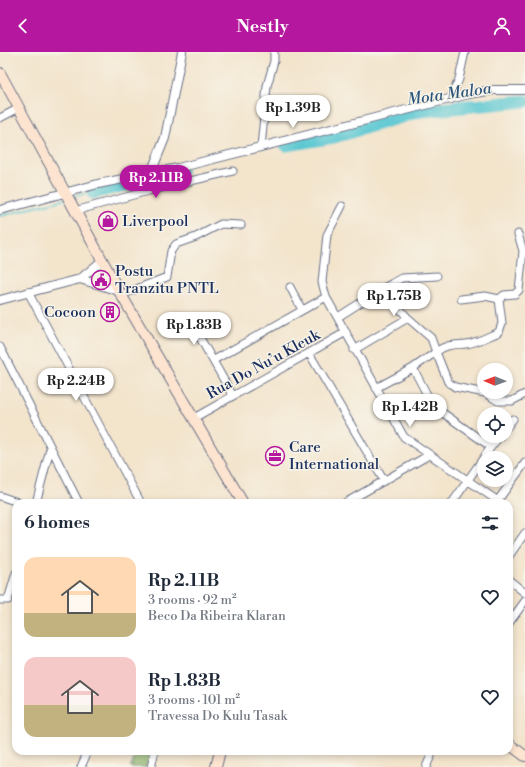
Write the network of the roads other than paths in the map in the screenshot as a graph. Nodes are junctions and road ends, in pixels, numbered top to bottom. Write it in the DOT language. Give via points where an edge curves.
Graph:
graph roads {
  1 [pos="182,52"];
  2 [pos="274,52"];
  3 [pos="465,52"];
  4 [pos="0,73"];
  5 [pos="525,90"];
  6 [pos="450,100"];
  7 [pos="19,108"];
  8 [pos="0,118"];
  9 [pos="261,147"];
  10 [pos="233,171"];
  11 [pos="150,175"];
  12 [pos="65,195"];
  13 [pos="342,206"];
  14 [pos="0,210"];
  15 [pos="75,210"];
  16 [pos="241,224"];
  17 [pos="518,234"];
  18 [pos="103,260"];
  19 [pos="437,276"];
  20 [pos="80,279"];
  21 [pos="290,286"];
  22 [pos="382,289"];
  23 [pos="28,292"];
  24 [pos="120,293"];
  25 [pos="326,297"];
  26 [pos="461,299"];
  27 [pos="499,299"];
  28 [pos="0,300"];
  29 [pos="302,310"];
  30 [pos="338,317"];
  31 [pos="408,318"];
  32 [pos="191,322"];
  33 [pos="346,332"];
  34 [pos="0,347"];
  35 [pos="354,350"];
  36 [pos="436,352"];
  37 [pos="309,353"];
  38 [pos="214,360"];
  39 [pos="413,368"];
  40 [pos="376,388"];
  41 [pos="525,394"];
  42 [pos="233,396"];
  43 [pos="194,418"];
  44 [pos="494,443"];
  45 [pos="491,447"];
  46 [pos="50,449"];
  47 [pos="429,455"];
  48 [pos="525,463"];
  49 [pos="384,481"];
  50 [pos="468,481"];
  51 [pos="0,496"];
  52 [pos="37,499"];
  53 [pos="77,499"];
  54 [pos="138,499"];
  55 [pos="240,499"];
  56 [pos="354,499"];
  57 [pos="455,499"];
  58 [pos="493,499"];
  59 [pos="499,499"];
  60 [pos="12,500"];
  61 [pos="525,533"];
  62 [pos="513,550"];
  63 [pos="513,583"];
  64 [pos="12,586"];
  65 [pos="525,593"];
  66 [pos="0,600"];
  67 [pos="525,601"];
  68 [pos="513,618"];
  69 [pos="513,747"];
  70 [pos="86,755"];
  71 [pos="154,755"];
  72 [pos="219,755"];
  73 [pos="431,755"];
  74 [pos="525,756"];
  75 [pos="81,767"];
  76 [pos="151,767"];
  77 [pos="216,767"];
  78 [pos="426,767"];
  1 -- 11 [label="street" via="165,138"];
  2 -- 9 [label="street" via="267,86"];
  3 -- 6 [label="street" via="459,80"];
  4 -- 7 [label="main road"];
  5 -- 6 [label="street" via="494,90"];
  6 -- 9 [label="street"];
  7 -- 8 [label="street"];
  7 -- 12 [label="main road"];
  9 -- 11 [label="street"];
  10 -- 15 [label="street"];
  11 -- 12 [label="street"];
  12 -- 14 [label="street"];
  12 -- 15 [label="main road"];
  13 -- 25 [label="street" via="326,240 322,282"];
  15 -- 18 [label="main road"];
  16 -- 24 [label="street" via="221,224 196,237 179,242 172,248 166,277"];
  17 -- 27 [label="street" via="523,251 519,290 515,294 504,295"];
  18 -- 20 [label="street"];
  18 -- 24 [label="main road"];
  19 -- 22 [label="street" via="402,278"];
  20 -- 23 [label="street"];
  20 -- 24 [label="street"];
  21 -- 29 [label="street"];
  22 -- 30 [label="street"];
  22 -- 31 [label="street"];
  23 -- 28 [label="street"];
  23 -- 54 [label="street"];
  24 -- 43 [label="main road"];
  25 -- 29 [label="street"];
  25 -- 30 [label="street"];
  26 -- 27 [label="street" via="485,296"];
  27 -- 36 [label="street" via="502,323 499,332 466,344 450,344"];
  29 -- 38 [label="street"];
  30 -- 33 [label="street"];
  31 -- 35 [label="street"];
  31 -- 36 [label="street" via="431,338"];
  32 -- 38 [label="street"];
  33 -- 35 [label="street"];
  33 -- 37 [label="street, Rua Do Nu’u Kleuk"];
  34 -- 46 [label="street"];
  35 -- 40 [label="street"];
  36 -- 39 [label="street"];
  36 -- 41 [label="street" via="448,382 455,387 484,392 498,401 512,401"];
  37 -- 42 [label="street, Rua Do Nu’u Kleuk"];
  37 -- 49 [label="street"];
  38 -- 42 [label="street"];
  39 -- 40 [label="street"];
  39 -- 45 [label="street" via="433,406"];
  40 -- 47 [label="street" via="404,437"];
  42 -- 43 [label="street, Rua Do Nu’u Kleuk"];
  43 -- 55 [label="main road"];
  44 -- 45 [label="street"];
  45 -- 50 [label="street"];
  46 -- 52 [label="street"];
  46 -- 53 [label="street"];
  47 -- 49 [label="street"];
  47 -- 50 [label="street"];
  48 -- 59 [label="street"];
  49 -- 56 [label="street"];
  50 -- 57 [label="street"];
  50 -- 58 [label="street"];
  51 -- 60 [label="street"];
  61 -- 62 [label="street"];
  63 -- 65 [label="street"];
  64 -- 66 [label="street" via="8,600"];
  67 -- 68 [label="street"];
  69 -- 74 [label="main road"];
  70 -- 75 [label="street"];
  71 -- 76 [label="street"];
  72 -- 77 [label="main road"];
  73 -- 78 [label="street"];
}
